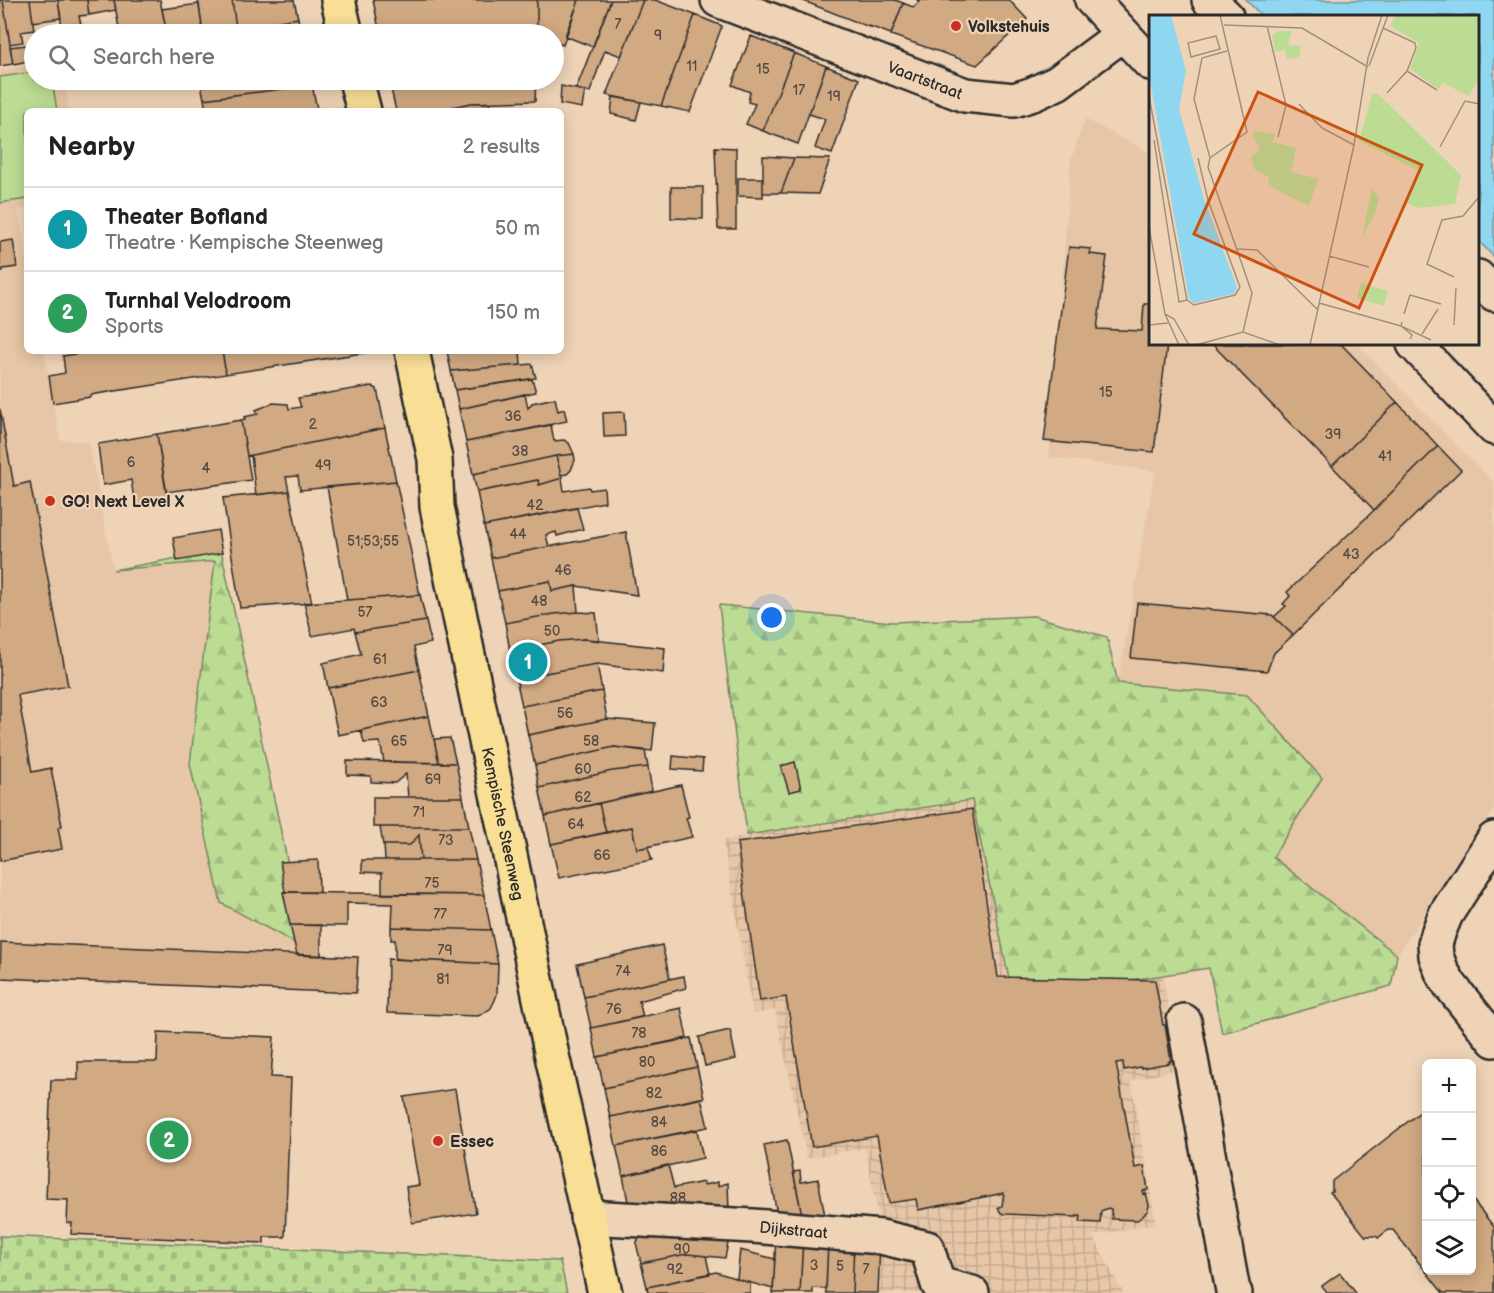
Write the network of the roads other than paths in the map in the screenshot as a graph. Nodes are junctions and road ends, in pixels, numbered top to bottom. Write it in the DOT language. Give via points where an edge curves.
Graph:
graph roads {
  1 [pos="338,0"];
  2 [pos="718,0"];
  3 [pos="1092,0"];
  4 [pos="1209,0"];
  5 [pos="1225,15"];
  6 [pos="344,24"];
  7 [pos="1123,34"];
  8 [pos="1149,62"];
  9 [pos="359,90"];
  10 [pos="363,108"];
  11 [pos="1479,278"];
  12 [pos="1494,294"];
  13 [pos="1415,345"];
  14 [pos="413,354"];
  15 [pos="1494,428"];
  16 [pos="1494,839"];
  17 [pos="1184,1021"];
  18 [pos="1494,1040"];
  19 [pos="587,1217"];
  20 [pos="605,1293"];
  21 [pos="972,1293"];
  22 [pos="1235,1293"];
  1 -- 6 [label="main road"];
  2 -- 7 [label="street, Vaartstraat" via="965,95 1014,100 1058,83"];
  3 -- 7 [label="street"];
  4 -- 5 [label="street"];
  7 -- 8 [label="street"];
  9 -- 10 [label="main road"];
  11 -- 12 [label="street"];
  13 -- 15 [label="street"];
  14 -- 19 [label="main road, Kempische Steenweg" via="435,459 437,507"];
  16 -- 18 [label="street" via="1446,914 1435,944 1442,972"];
  17 -- 22 [label="street"];
  19 -- 20 [label="main road, Kempische Steenweg"];
  19 -- 21 [label="street, Dijkstraat" via="881,1237 927,1248 938,1284"];
}
